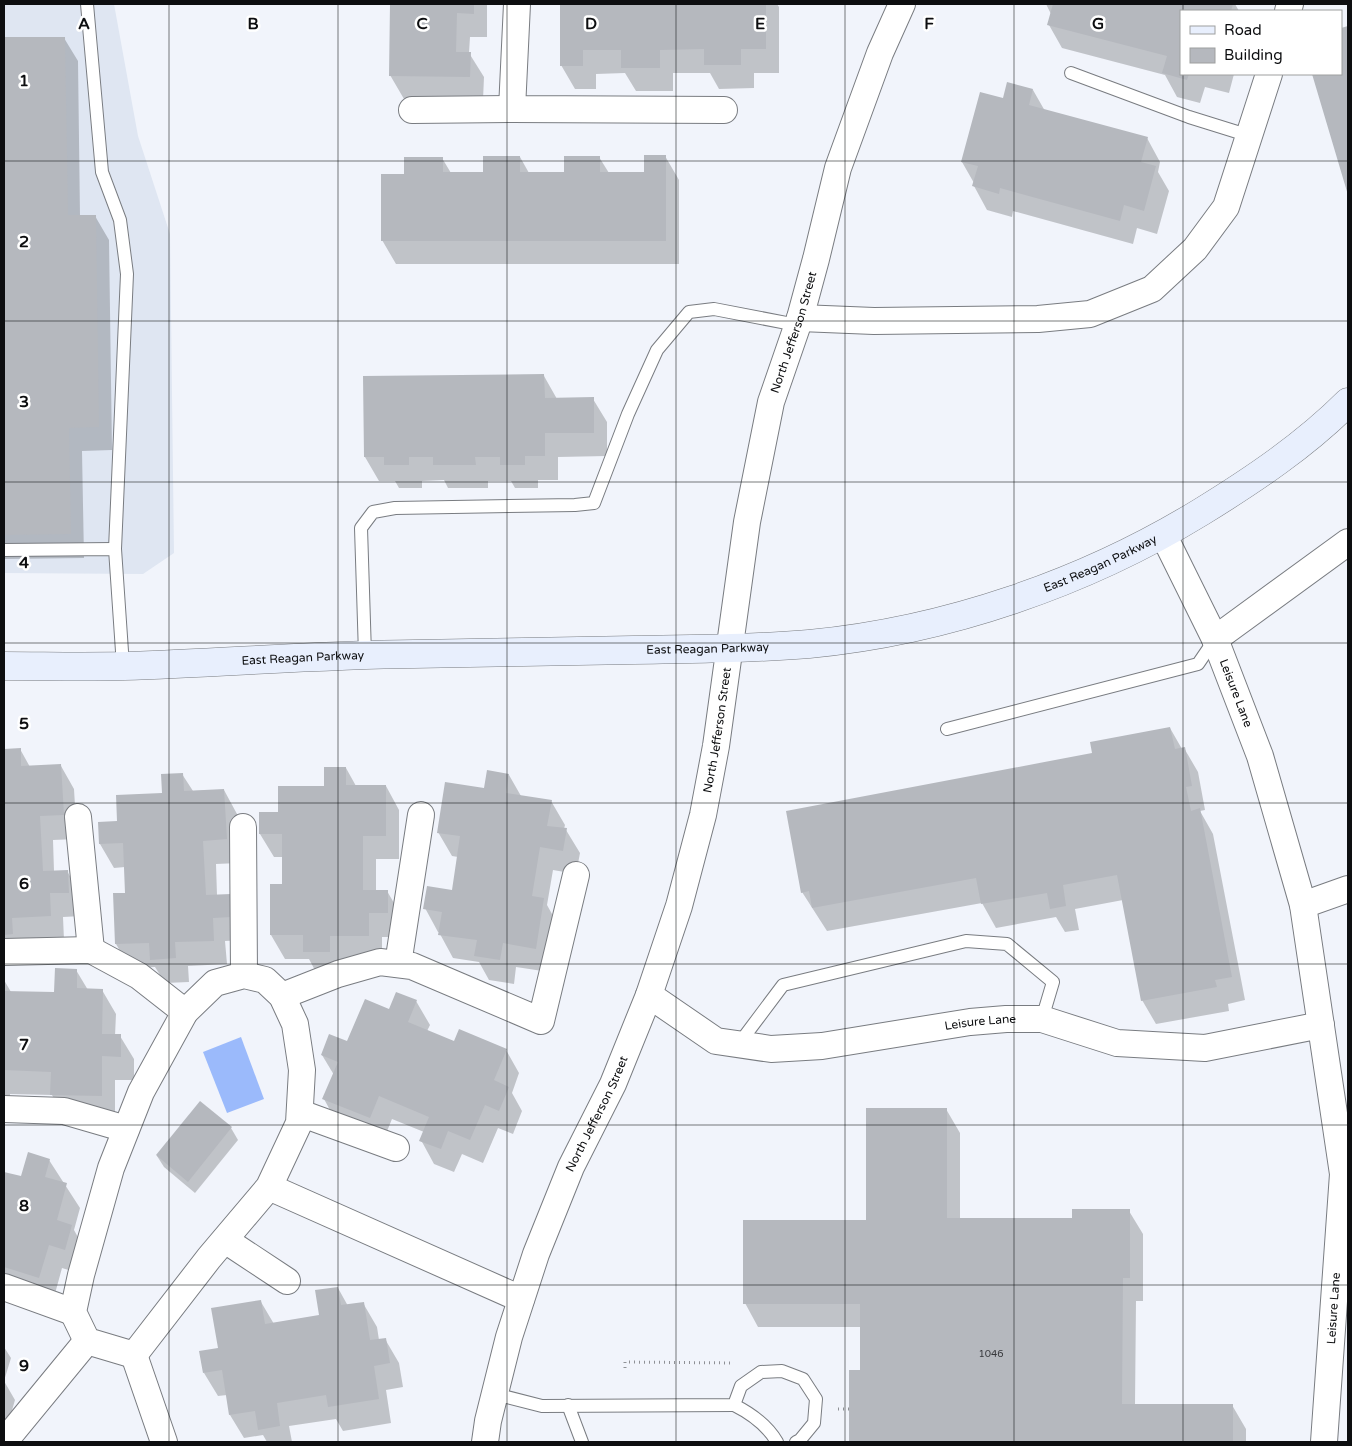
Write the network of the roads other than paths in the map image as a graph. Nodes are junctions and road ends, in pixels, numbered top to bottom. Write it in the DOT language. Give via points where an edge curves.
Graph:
graph roads {
  1 [pos="87,4"];
  2 [pos="517,4"];
  3 [pos="902,4"];
  4 [pos="1071,73"];
  5 [pos="1269,75"];
  6 [pos="512,109"];
  7 [pos="412,110"];
  8 [pos="724,110"];
  9 [pos="1250,136"];
  10 [pos="798,322"];
  11 [pos="1348,402"];
  12 [pos="1163,534"];
  13 [pos="1348,542"];
  14 [pos="115,549"];
  15 [pos="4,550"];
  16 [pos="1215,639"];
  17 [pos="728,649"];
  18 [pos="366,654"];
  19 [pos="4,666"];
  20 [pos="123,666"];
  21 [pos="946,729"];
  22 [pos="420,815"];
  23 [pos="78,817"];
  24 [pos="243,828"];
  25 [pos="576,875"];
  26 [pos="1348,889"];
  27 [pos="1303,905"];
  28 [pos="91,950"];
  29 [pos="4,952"];
  30 [pos="398,964"];
  31 [pos="244,975"];
  32 [pos="649,995"];
  33 [pos="282,996"];
  34 [pos="185,1012"];
  35 [pos="1042,1019"];
  36 [pos="1320,1025"];
  37 [pos="738,1045"];
  38 [pos="4,1109"];
  39 [pos="300,1113"];
  40 [pos="126,1129"];
  41 [pos="396,1148"];
  42 [pos="1345,1174"];
  43 [pos="269,1187"];
  44 [pos="225,1240"];
  45 [pos="287,1281"];
  46 [pos="4,1287"];
  47 [pos="521,1299"];
  48 [pos="73,1312"];
  49 [pos="87,1341"];
  50 [pos="134,1355"];
  51 [pos="495,1394"];
  52 [pos="568,1405"];
  53 [pos="734,1405"];
  54 [pos="4,1442"];
  55 [pos="164,1442"];
  56 [pos="485,1442"];
  57 [pos="582,1442"];
  58 [pos="777,1442"];
  59 [pos="796,1442"];
  60 [pos="1324,1442"];
  1 -- 14 [label="lane" via="102,172 120,220 127,274"];
  2 -- 6 [label="street"];
  3 -- 10 [label="street, North Jefferson Street" via="838,168"];
  4 -- 9 [label="lane"];
  5 -- 9 [label="street"];
  6 -- 7 [label="street"];
  6 -- 8 [label="street"];
  9 -- 10 [label="street" via="1226,207 1195,249 1152,289 1090,314 1038,319"];
  10 -- 17 [label="street, North Jefferson Street" via="771,402 747,522"];
  10 -- 18 [label="lane" via="714,308 689,312 657,350 594,503 394,508 373,512 361,528"];
  11 -- 12 [label="street, East Reagan Parkway" via="1298,446 1244,485"];
  12 -- 16 [label="street, Leisure Lane"];
  12 -- 17 [label="street, East Reagan Parkway" via="1053,585 974,612 894,631 821,642"];
  13 -- 16 [label="street"];
  14 -- 15 [label="lane"];
  14 -- 20 [label="lane"];
  16 -- 21 [label="lane" via="1198,664"];
  16 -- 27 [label="street, Leisure Lane" via="1260,756"];
  17 -- 18 [label="street, East Reagan Parkway"];
  17 -- 32 [label="street, North Jefferson Street" via="716,746 702,815 679,906"];
  18 -- 20 [label="street, East Reagan Parkway"];
  19 -- 20 [label="street, East Reagan Parkway"];
  22 -- 30 [label="street"];
  23 -- 28 [label="street"];
  24 -- 31 [label="street"];
  25 -- 30 [label="street" via="541,1021 412,966"];
  26 -- 27 [label="street"];
  27 -- 36 [label="street, Leisure Lane"];
  28 -- 29 [label="street"];
  28 -- 34 [label="street" via="139,976"];
  30 -- 33 [label="street" via="380,962"];
  31 -- 33 [label="street" via="265,980"];
  31 -- 34 [label="street" via="215,983"];
  32 -- 37 [label="street, Leisure Lane" via="716,1042"];
  32 -- 47 [label="street, North Jefferson Street" via="612,1084 571,1167"];
  33 -- 39 [label="street" via="295,1024 302,1070"];
  34 -- 40 [label="street" via="141,1092"];
  35 -- 36 [label="street, Leisure Lane" via="1117,1043 1205,1048"];
  35 -- 37 [label="street, Leisure Lane" via="970,1022 822,1046 771,1049"];
  35 -- 37 [label="lane" via="1053,982 1007,944 966,941 783,984"];
  36 -- 42 [label="street, Leisure Lane"];
  38 -- 40 [label="street" via="64,1111"];
  39 -- 41 [label="street"];
  39 -- 43 [label="street" via="299,1123"];
  40 -- 48 [label="street" via="111,1168"];
  42 -- 60 [label="street, Leisure Lane"];
  43 -- 44 [label="street"];
  43 -- 47 [label="street"];
  44 -- 45 [label="street"];
  44 -- 50 [label="street"];
  46 -- 48 [label="street"];
  47 -- 51 [label="street, North Jefferson Street"];
  48 -- 49 [label="street"];
  49 -- 50 [label="street"];
  49 -- 54 [label="street"];
  50 -- 55 [label="street"];
  51 -- 52 [label="lane" via="542,1406"];
  51 -- 56 [label="street, North Jefferson Street"];
  52 -- 53 [label="lane"];
  52 -- 57 [label="lane"];
  53 -- 58 [label="lane" via="752,1414"];
  53 -- 59 [label="lane" via="741,1386 761,1372 782,1371 803,1379 816,1399 814,1423"];
}
